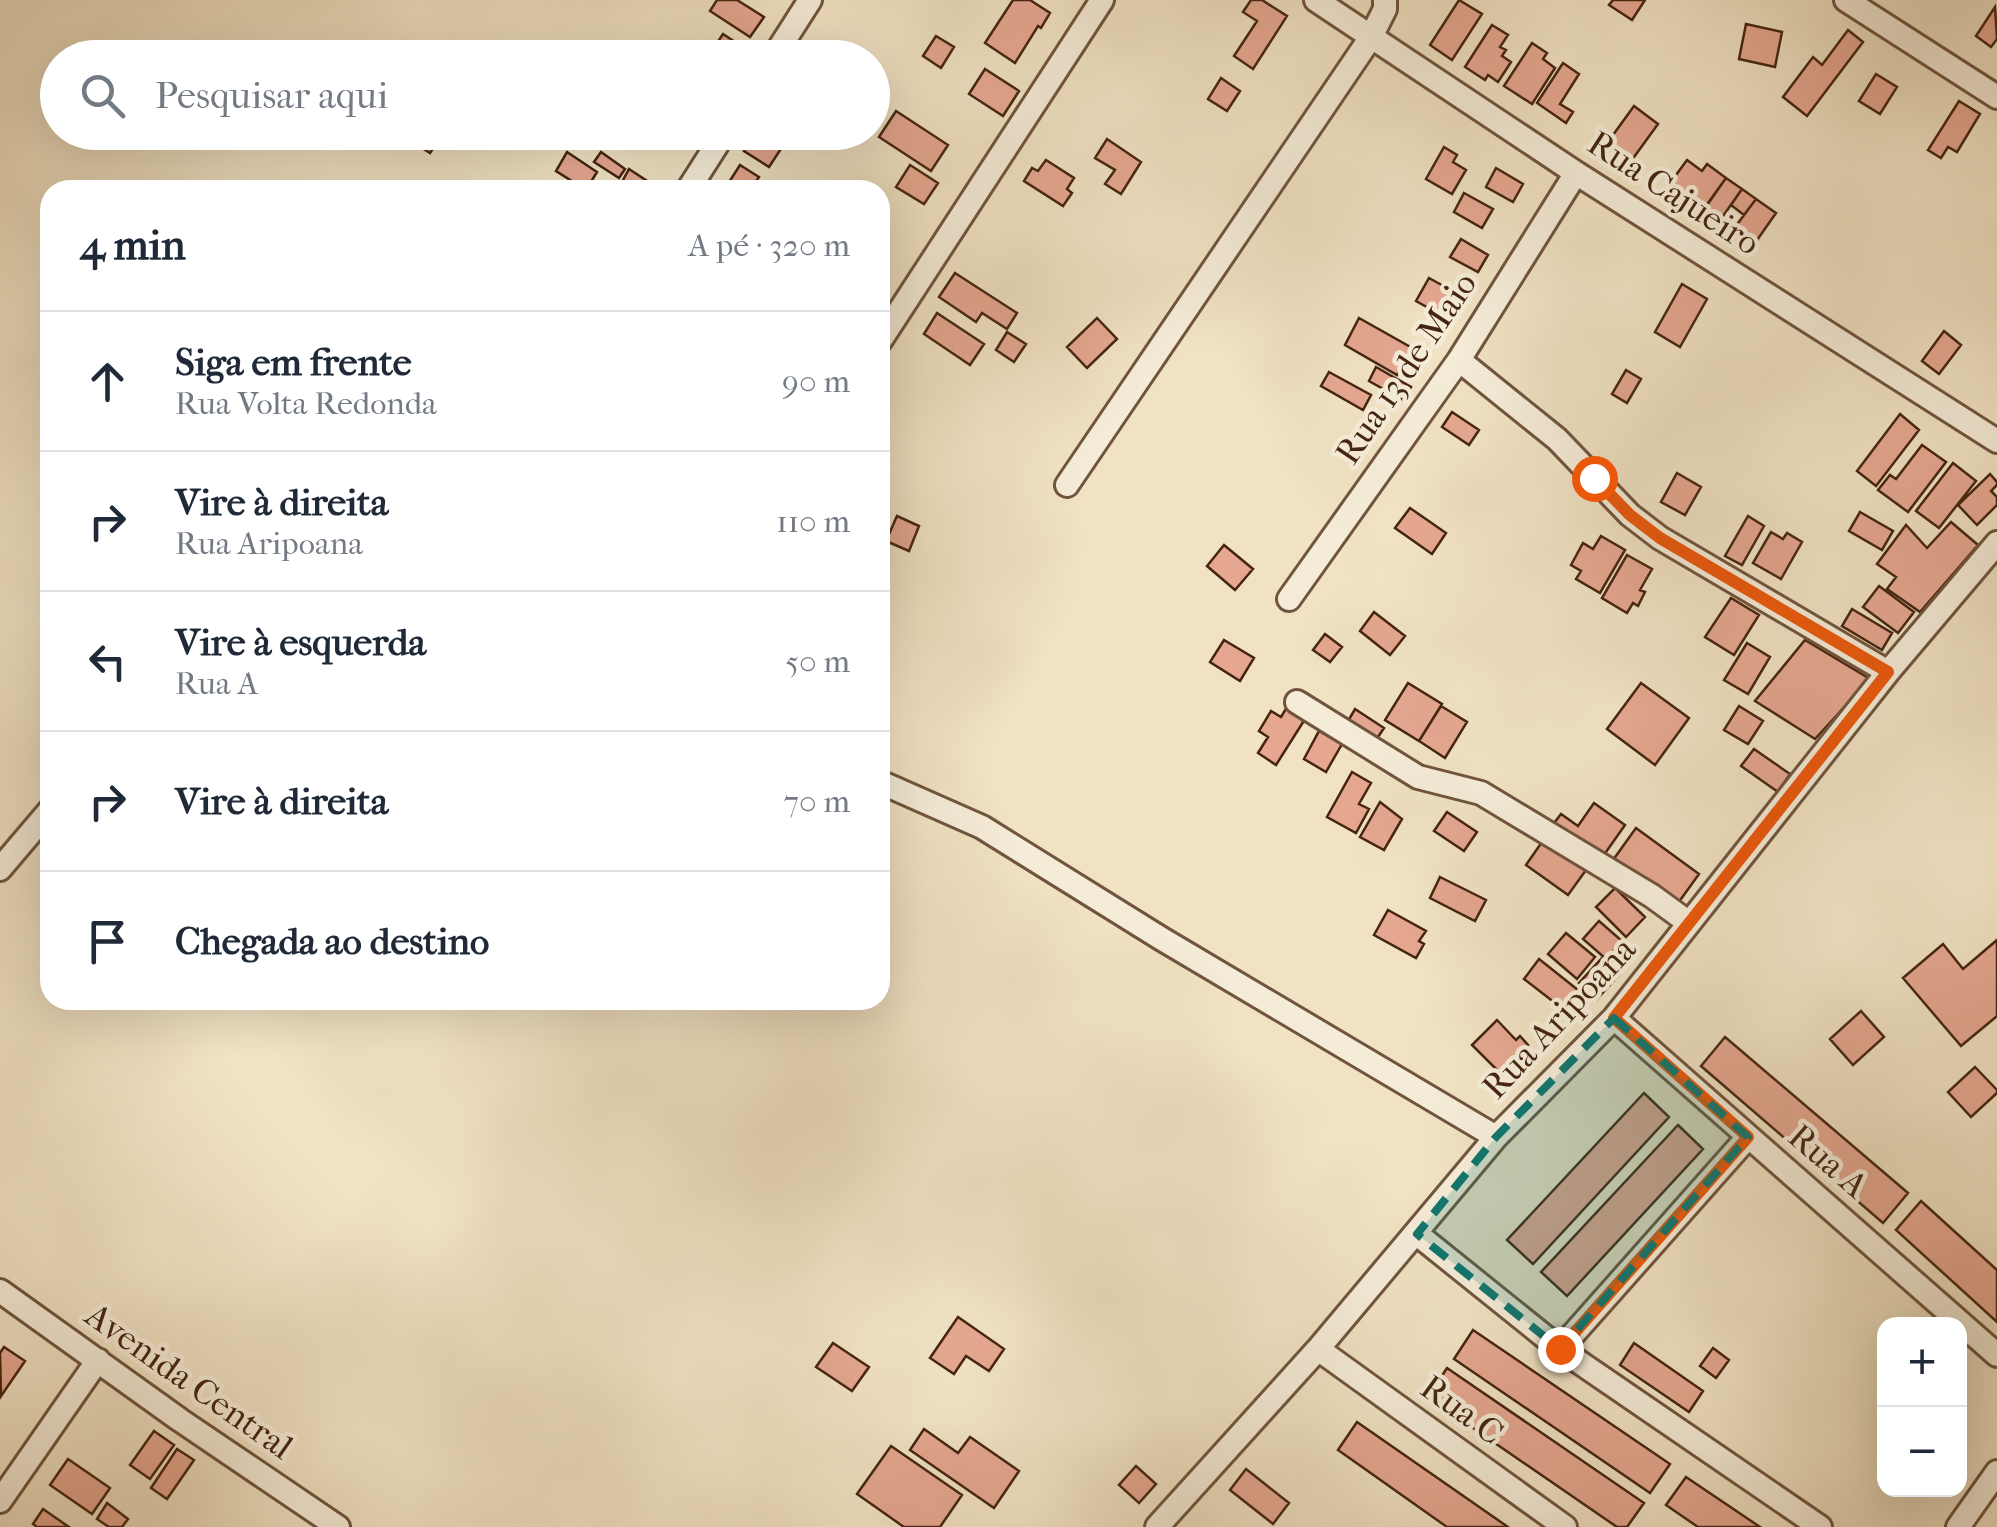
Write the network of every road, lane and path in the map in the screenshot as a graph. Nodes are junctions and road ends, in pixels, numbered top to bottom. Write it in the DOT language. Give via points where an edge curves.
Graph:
graph roads {
  1 [pos="810,0"];
  2 [pos="1102,0"];
  3 [pos="1316,0"];
  4 [pos="1385,0"];
  5 [pos="1846,0"];
  6 [pos="1371,36"];
  7 [pos="784,40"];
  8 [pos="1997,97"];
  9 [pos="714,150"];
  10 [pos="1576,173"];
  11 [pos="694,180"];
  12 [pos="890,326"];
  13 [pos="1459,360"];
  14 [pos="1997,441"];
  15 [pos="1067,485"];
  16 [pos="1997,543"];
  17 [pos="1289,599"];
  18 [pos="1888,672"];
  19 [pos="1297,702"];
  20 [pos="890,787"];
  21 [pos="40,822"];
  22 [pos="0,869"];
  23 [pos="1689,923"];
  24 [pos="1614,1018"];
  25 [pos="1496,1137"];
  26 [pos="1748,1137"];
  27 [pos="1417,1234"];
  28 [pos="0,1291"];
  29 [pos="1318,1349"];
  30 [pos="1560,1349"];
  31 [pos="1997,1355"];
  32 [pos="98,1360"];
  33 [pos="1997,1472"];
  34 [pos="0,1501"];
  35 [pos="338,1527"];
  36 [pos="1157,1527"];
  37 [pos="1566,1527"];
  38 [pos="1820,1527"];
  39 [pos="1958,1527"];
  1 -- 7 [label="street"];
  2 -- 12 [label="street"];
  3 -- 6 [label="street, Rua Cajueiro"];
  4 -- 6 [label="street"];
  5 -- 8 [label="street"];
  6 -- 10 [label="street, Rua Cajueiro"];
  6 -- 15 [label="street"];
  9 -- 11 [label="street"];
  10 -- 13 [label="street, Rua 13 de Maio"];
  10 -- 14 [label="street, Rua Cajueiro"];
  13 -- 17 [label="street, Rua 13 de Maio"];
  13 -- 18 [label="street" via="1557,439 1660,538"];
  16 -- 18 [label="street, Rua Aripoana"];
  18 -- 23 [label="street, Rua Aripoana"];
  19 -- 23 [label="street" via="1418,776 1481,793"];
  20 -- 25 [label="street" via="982,828"];
  21 -- 22 [label="street"];
  23 -- 24 [label="street, Rua Aripoana"];
  24 -- 25 [label="street, Rua Aripoana"];
  24 -- 26 [label="street, Rua A"];
  25 -- 27 [label="street, Rua Aripoana"];
  26 -- 30 [label="street"];
  26 -- 31 [label="street, Rua A"];
  27 -- 29 [label="street, Rua Aripoana"];
  27 -- 30 [label="street"];
  28 -- 32 [label="street, Avenida Central"];
  29 -- 36 [label="street, Rua Aripoana"];
  29 -- 37 [label="street, Rua C"];
  30 -- 38 [label="street"];
  32 -- 34 [label="street"];
  32 -- 35 [label="street, Avenida Central"];
  33 -- 39 [label="street"];
}
